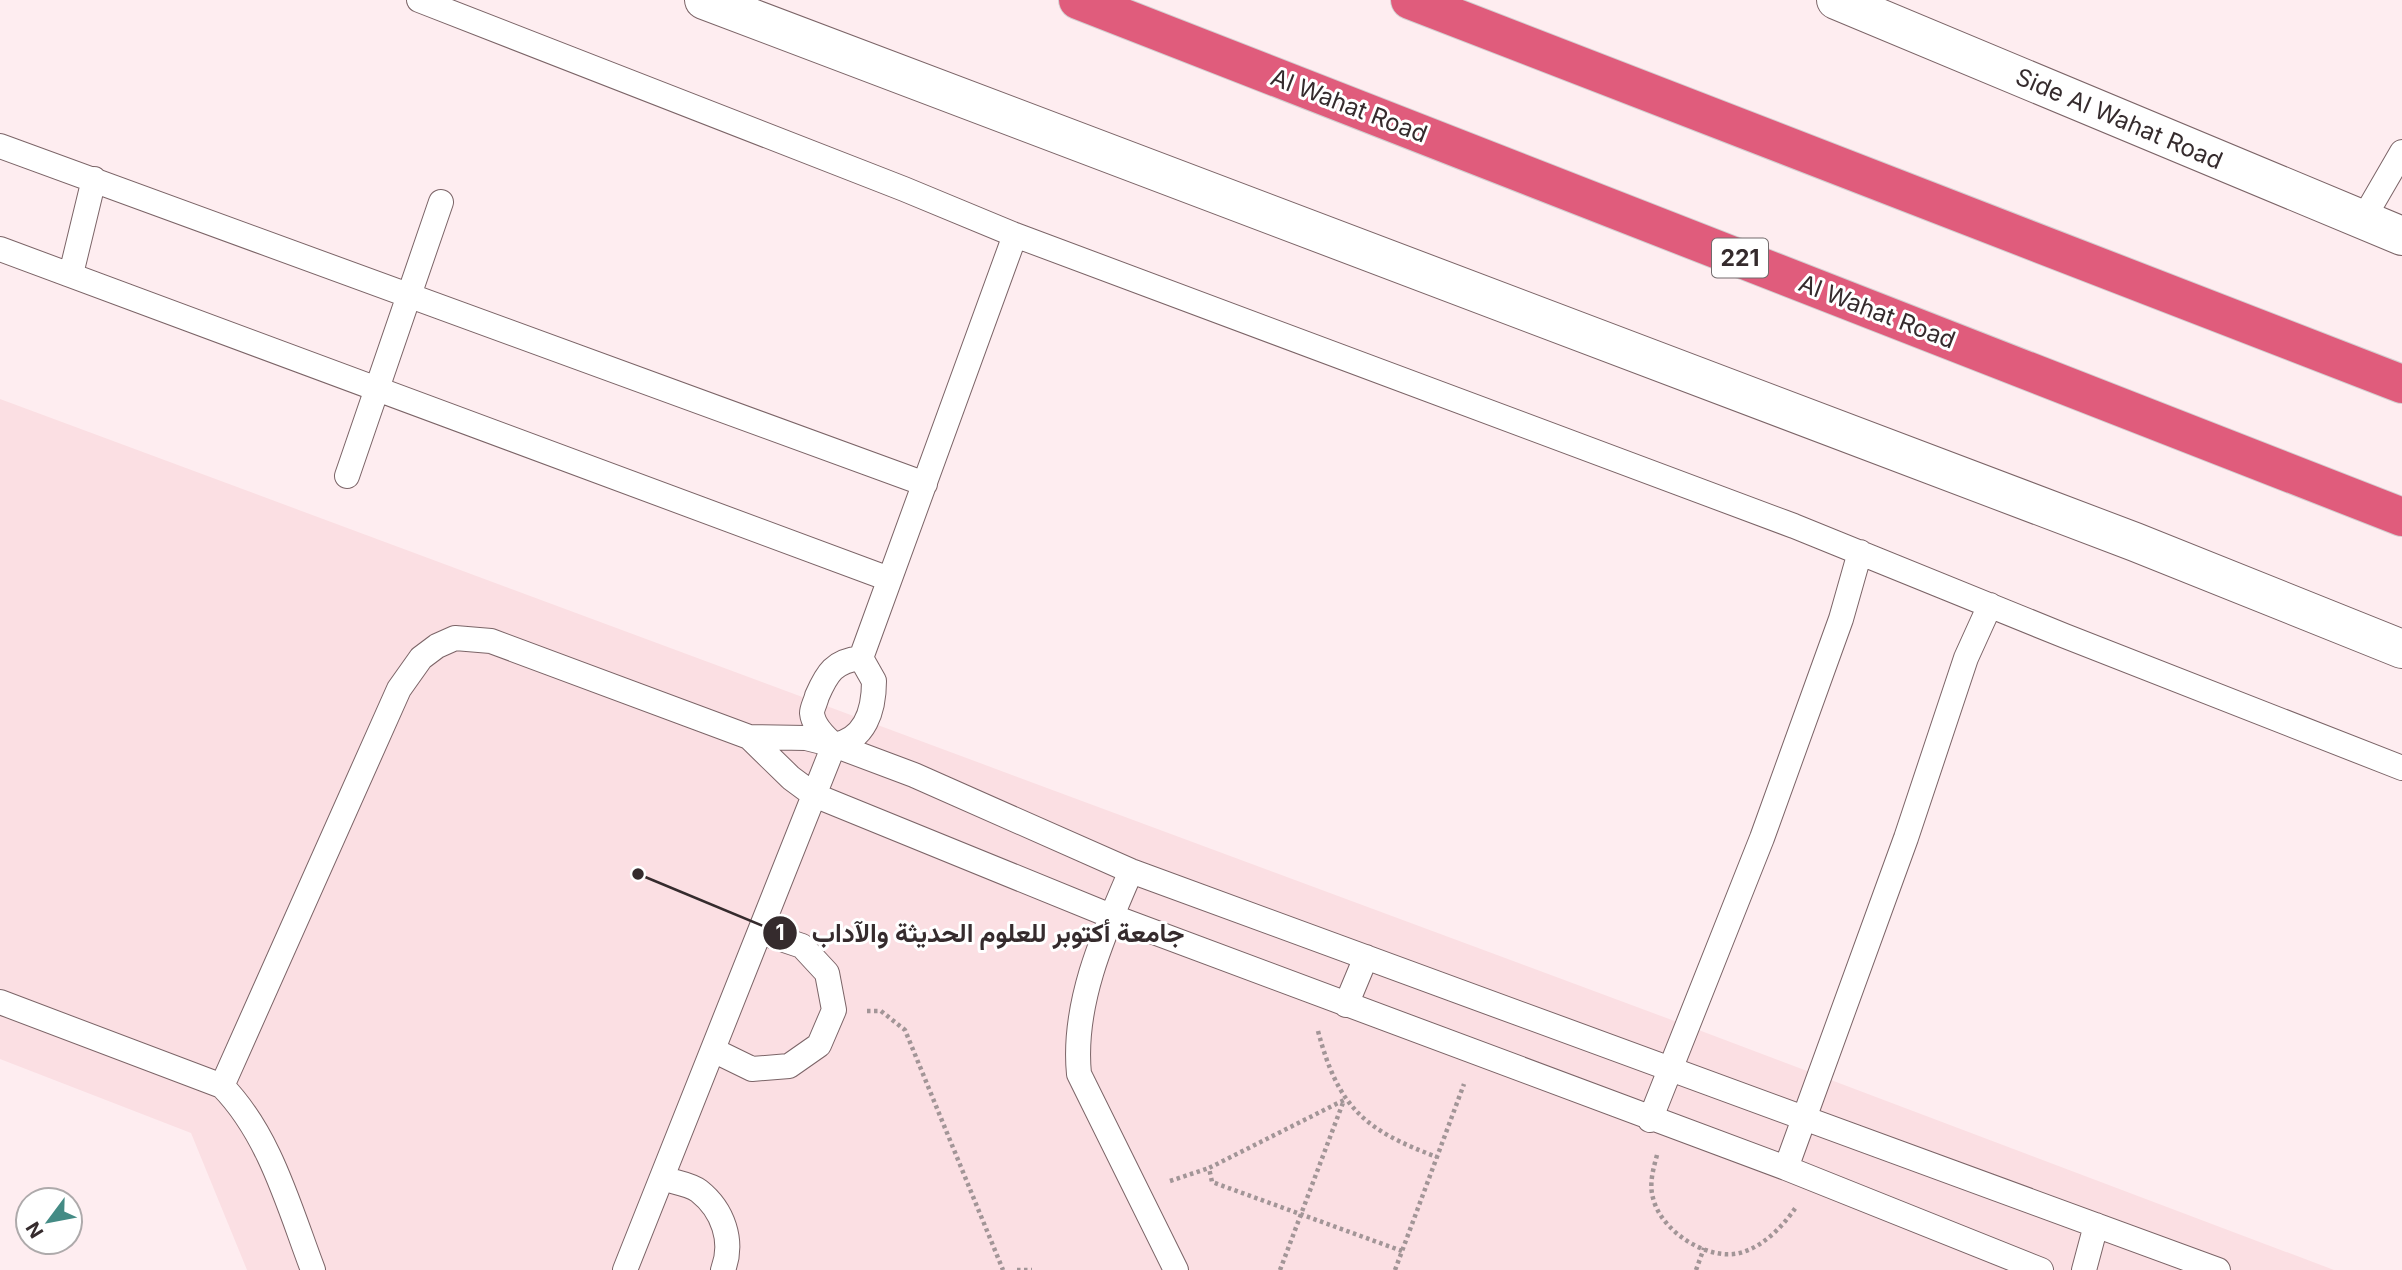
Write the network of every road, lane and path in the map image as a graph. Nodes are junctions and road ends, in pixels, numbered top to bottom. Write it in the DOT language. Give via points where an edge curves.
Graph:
graph roads {
  1 [pos="419,0"];
  2 [pos="705,0"];
  3 [pos="1078,0"];
  4 [pos="1410,0"];
  5 [pos="1836,0"];
  6 [pos="0,146"];
  7 [pos="2402,152"];
  8 [pos="94,179"];
  9 [pos="441,202"];
  10 [pos="2362,221"];
  11 [pos="1015,235"];
  12 [pos="2402,236"];
  13 [pos="0,249"];
  14 [pos="71,274"];
  15 [pos="410,295"];
  16 [pos="2402,384"];
  17 [pos="378,389"];
  18 [pos="347,476"];
  19 [pos="925,484"];
  20 [pos="2402,517"];
  21 [pos="1860,552"];
  22 [pos="889,579"];
  23 [pos="1990,605"];
  24 [pos="2402,649"];
  25 [pos="860,658"];
  26 [pos="750,737"];
  27 [pos="834,745"];
  28 [pos="2402,768"];
  29 [pos="814,795"];
  30 [pos="1131,871"];
  31 [pos="1111,916"];
  32 [pos="760,932"];
  33 [pos="1366,957"];
  34 [pos="1322,996"];
  35 [pos="0,1002"];
  36 [pos="1346,1005"];
  37 [pos="834,1010"];
  38 [pos="713,1049"];
  39 [pos="1475,1054"];
  40 [pos="1672,1067"];
  41 [pos="222,1086"];
  42 [pos="1344,1100"];
  43 [pos="1805,1118"];
  44 [pos="1659,1123"];
  45 [pos="1437,1157"];
  46 [pos="1786,1168"];
  47 [pos="662,1178"];
  48 [pos="1813,1179"];
  49 [pos="1300,1213"];
  50 [pos="2096,1225"];
  51 [pos="1704,1248"];
  52 [pos="1402,1251"];
  53 [pos="313,1270"];
  54 [pos="625,1270"];
  55 [pos="723,1270"];
  56 [pos="1003,1270"];
  57 [pos="1017,1270"];
  58 [pos="1032,1270"];
  59 [pos="1176,1270"];
  60 [pos="1280,1270"];
  61 [pos="1395,1270"];
  62 [pos="1696,1270"];
  63 [pos="2040,1270"];
  64 [pos="2084,1270"];
  65 [pos="2218,1270"];
  1 -- 11 [label="lane"];
  2 -- 24 [label="street" via="2109,533"];
  3 -- 20 [label="highway, Al Wahat Road / 221"];
  4 -- 16 [label="highway"];
  5 -- 10 [label="street, Side Al Wahat Road"];
  6 -- 8 [label="lane"];
  7 -- 10 [label="lane"];
  8 -- 14 [label="lane"];
  8 -- 15 [label="lane"];
  9 -- 15 [label="lane"];
  10 -- 12 [label="street, Side Al Wahat Road"];
  11 -- 19 [label="lane"];
  11 -- 21 [label="lane"];
  13 -- 14 [label="lane"];
  14 -- 17 [label="lane"];
  15 -- 17 [label="lane"];
  15 -- 19 [label="lane"];
  17 -- 18 [label="lane"];
  17 -- 22 [label="lane"];
  19 -- 22 [label="lane"];
  21 -- 23 [label="lane"];
  21 -- 40 [label="lane" via="1806,720"];
  22 -- 25 [label="lane"];
  23 -- 28 [label="lane"];
  23 -- 43 [label="lane" via="1966,658"];
  25 -- 27 [label="lane" via="874,681 866,723 853,740"];
  25 -- 27 [label="lane" via="832,667 812,713"];
  26 -- 27 [label="lane" via="806,738"];
  26 -- 29 [label="lane"];
  26 -- 41 [label="lane" via="491,641 456,638 437,646 421,658 399,689"];
  27 -- 29 [label="lane"];
  27 -- 30 [label="lane" via="914,775"];
  29 -- 31 [label="lane"];
  29 -- 32 [label="lane"];
  30 -- 31 [label="lane"];
  30 -- 33 [label="lane"];
  31 -- 34 [label="lane"];
  31 -- 59 [label="lane" via="1079,1016 1079,1073"];
  32 -- 37 [label="lane" via="802,946 827,974"];
  32 -- 38 [label="lane"];
  33 -- 36 [label="lane"];
  33 -- 40 [label="lane"];
  34 -- 36 [label="lane"];
  34 -- 42 [label="path" via="1316,1023 1328,1069"];
  35 -- 41 [label="lane"];
  36 -- 39 [label="lane"];
  37 -- 38 [label="lane" via="819,1045 789,1066 752,1069"];
  37 -- 56 [label="path" via="881,1011 905,1030"];
  38 -- 47 [label="lane"];
  39 -- 44 [label="lane"];
  39 -- 45 [label="path"];
  40 -- 43 [label="lane"];
  40 -- 44 [label="lane"];
  41 -- 53 [label="lane" via="241,1105 259,1136"];
  42 -- 45 [label="path" via="1396,1141"];
  42 -- 49 [label="path"];
  42 -- 49 [label="path" via="1209,1168 1212,1182"];
  43 -- 46 [label="lane"];
  43 -- 50 [label="lane"];
  44 -- 46 [label="lane"];
  44 -- 51 [label="path" via="1651,1180 1653,1201 1688,1243"];
  45 -- 52 [label="path"];
  46 -- 48 [label="lane"];
  47 -- 54 [label="lane"];
  47 -- 55 [label="lane" via="698,1190 723,1218 729,1255"];
  48 -- 51 [label="path" via="1771,1236 1742,1252 1719,1254"];
  48 -- 63 [label="lane"];
  49 -- 52 [label="path"];
  49 -- 60 [label="path"];
  50 -- 64 [label="lane"];
  50 -- 65 [label="lane"];
  51 -- 62 [label="path"];
  52 -- 61 [label="path"];
  57 -- 58 [label="path"];
}
